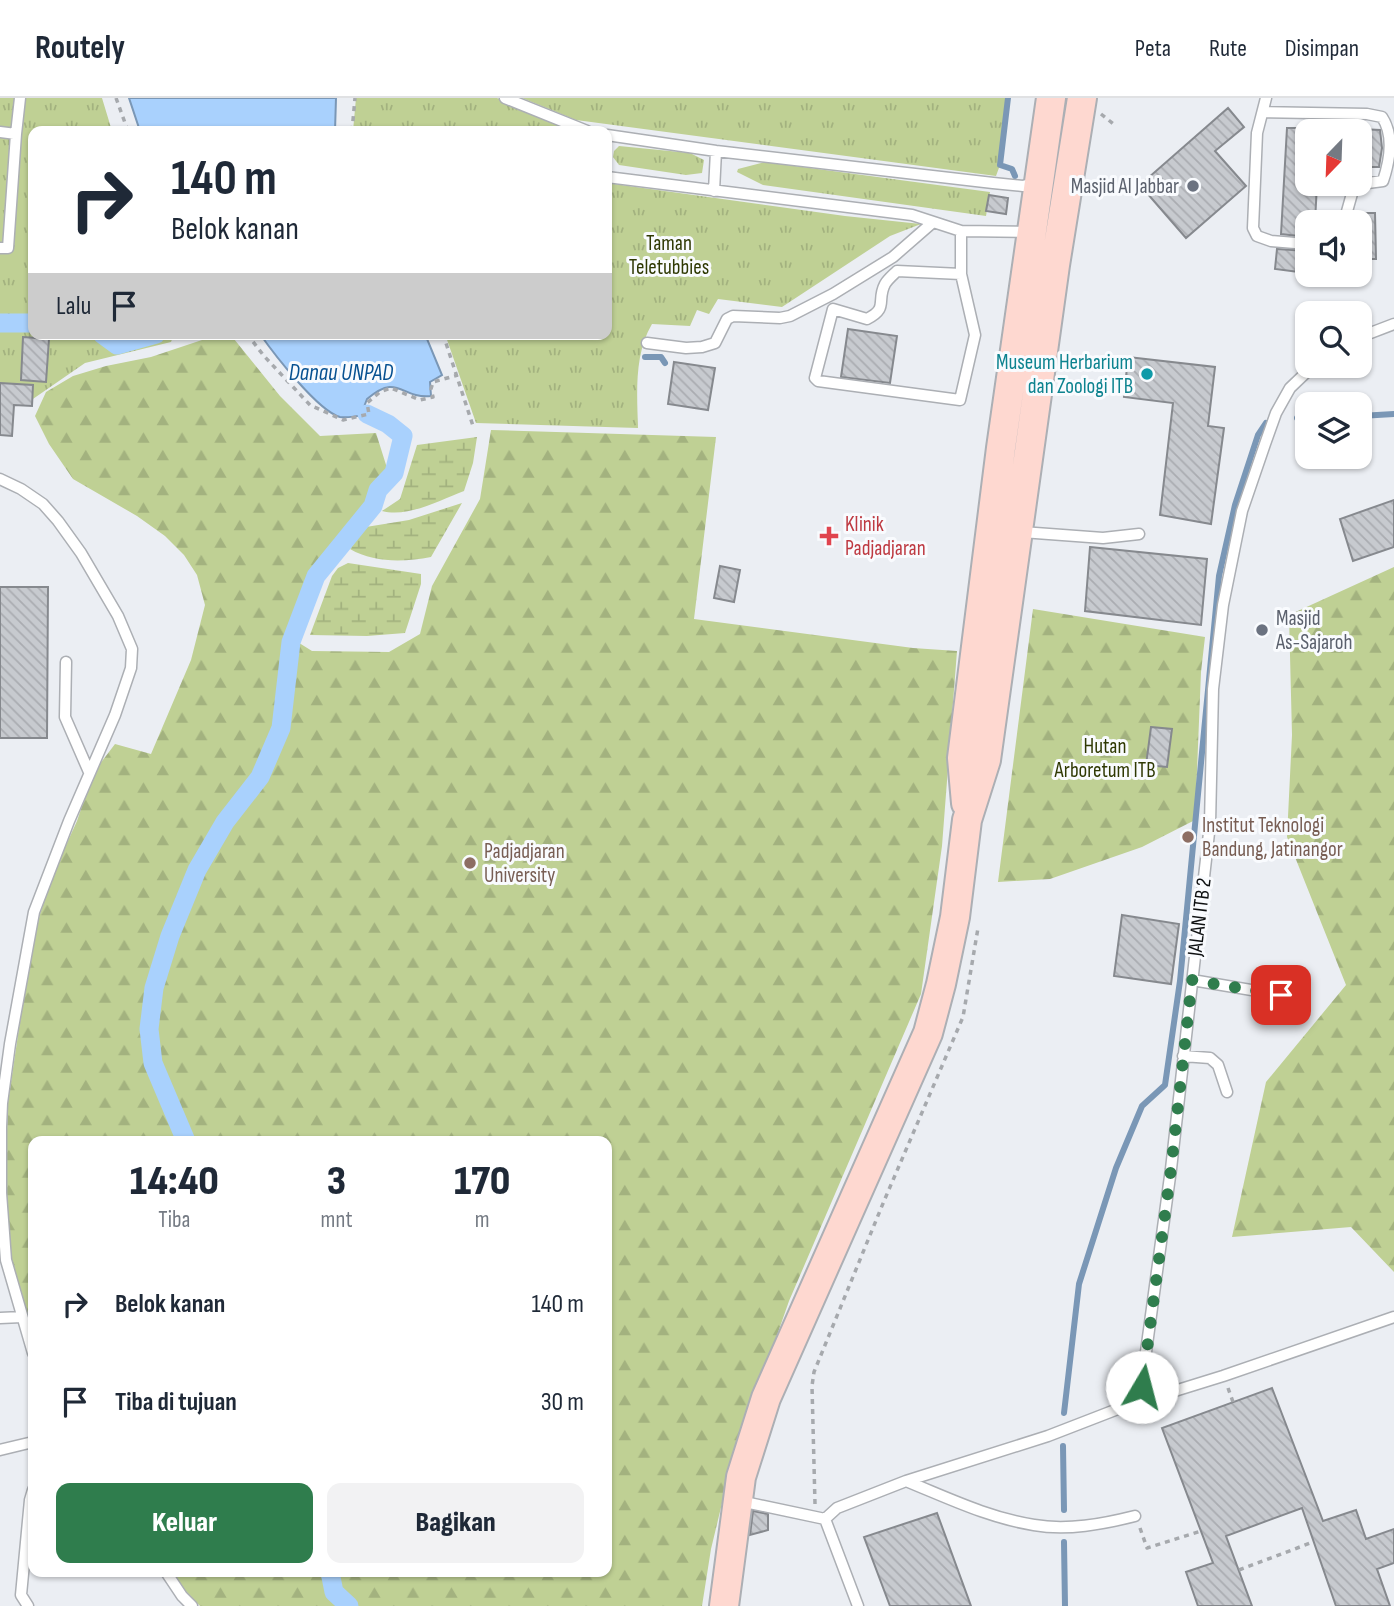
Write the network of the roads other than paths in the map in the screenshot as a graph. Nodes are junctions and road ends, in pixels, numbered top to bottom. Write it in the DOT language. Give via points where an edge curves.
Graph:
graph roads {
  1 [pos="20,98"];
  2 [pos="505,98"];
  3 [pos="1051,98"];
  4 [pos="1082,98"];
  5 [pos="1266,98"];
  6 [pos="1263,112"];
  7 [pos="575,126"];
  8 [pos="0,132"];
  9 [pos="16,134"];
  10 [pos="612,136"];
  11 [pos="716,151"];
  12 [pos="612,178"];
  13 [pos="1040,178"];
  14 [pos="1372,182"];
  15 [pos="714,191"];
  16 [pos="932,223"];
  17 [pos="961,231"];
  18 [pos="1032,232"];
  19 [pos="1295,243"];
  20 [pos="0,248"];
  21 [pos="961,274"];
  22 [pos="1394,324"];
  23 [pos="1372,332"];
  24 [pos="647,342"];
  25 [pos="1300,378"];
  26 [pos="0,479"];
  27 [pos="1018,532"];
  28 [pos="1139,534"];
  29 [pos="66,662"];
  30 [pos="89,772"];
  31 [pos="967,820"];
  32 [pos="1192,980"];
  33 [pos="1281,995"];
  34 [pos="1183,1056"];
  35 [pos="1227,1092"];
  36 [pos="1,1103"];
  37 [pos="1,1127"];
  38 [pos="22,1317"];
  39 [pos="1394,1317"];
  40 [pos="0,1318"];
  41 [pos="28,1337"];
  42 [pos="1139,1403"];
  43 [pos="28,1442"];
  44 [pos="0,1450"];
  45 [pos="906,1481"];
  46 [pos="738,1500"];
  47 [pos="1135,1516"];
  48 [pos="825,1519"];
  49 [pos="28,1524"];
  50 [pos="169,1577"];
  51 [pos="28,1606"];
  52 [pos="192,1606"];
  53 [pos="724,1606"];
  54 [pos="858,1606"];
  1 -- 9 [label="lane"];
  2 -- 7 [label="lane"];
  3 -- 13 [label="main road"];
  4 -- 27 [label="main road"];
  5 -- 6 [label="lane"];
  6 -- 14 [label="lane" via="1382,117 1388,125 1390,157 1383,181"];
  6 -- 19 [label="lane" via="1257,133 1253,228 1257,236"];
  8 -- 9 [label="lane"];
  9 -- 20 [label="lane" via="8,248"];
  10 -- 11 [label="lane"];
  11 -- 13 [label="lane" via="1023,186"];
  11 -- 15 [label="lane"];
  12 -- 15 [label="lane"];
  13 -- 18 [label="main road"];
  15 -- 16 [label="lane" via="912,215"];
  16 -- 17 [label="lane"];
  16 -- 24 [label="lane" via="893,257 790,316 733,316 715,343 702,347"];
  17 -- 18 [label="lane"];
  17 -- 21 [label="lane"];
  18 -- 31 [label="main road" via="962,758"];
  21 -- 21 [label="lane" via="975,335 960,400 815,378 833,309 867,319 876,314 885,284 897,271"];
  22 -- 23 [label="lane"];
  25 -- 32 [label="lane, JALAN ITB 2" via="1276,413 1242,511 1234,549 1214,666 1210,824"];
  26 -- 30 [label="lane" via="43,504 58,521 118,616 132,649 123,692"];
  27 -- 28 [label="lane" via="1103,538"];
  27 -- 31 [label="main road" via="986,760"];
  29 -- 30 [label="lane" via="65,717"];
  30 -- 36 [label="lane" via="34,912"];
  31 -- 46 [label="main road" via="955,917 928,1033 766,1398"];
  32 -- 33 [label="lane"];
  32 -- 34 [label="lane, JALAN ITB 2"];
  34 -- 35 [label="lane" via="1210,1058 1218,1065"];
  34 -- 42 [label="lane, JALAN ITB 2"];
  36 -- 37 [label="lane"];
  37 -- 38 [label="lane" via="6,1260"];
  38 -- 40 [label="lane"];
  38 -- 41 [label="lane"];
  39 -- 42 [label="lane"];
  42 -- 45 [label="lane"];
  43 -- 44 [label="lane"];
  45 -- 47 [label="lane" via="984,1513 1033,1525 1104,1524"];
  45 -- 48 [label="lane" via="837,1508"];
  46 -- 48 [label="lane"];
  46 -- 53 [label="main road"];
  48 -- 54 [label="lane"];
  49 -- 51 [label="lane" via="22,1595"];
  50 -- 52 [label="lane"];
}
